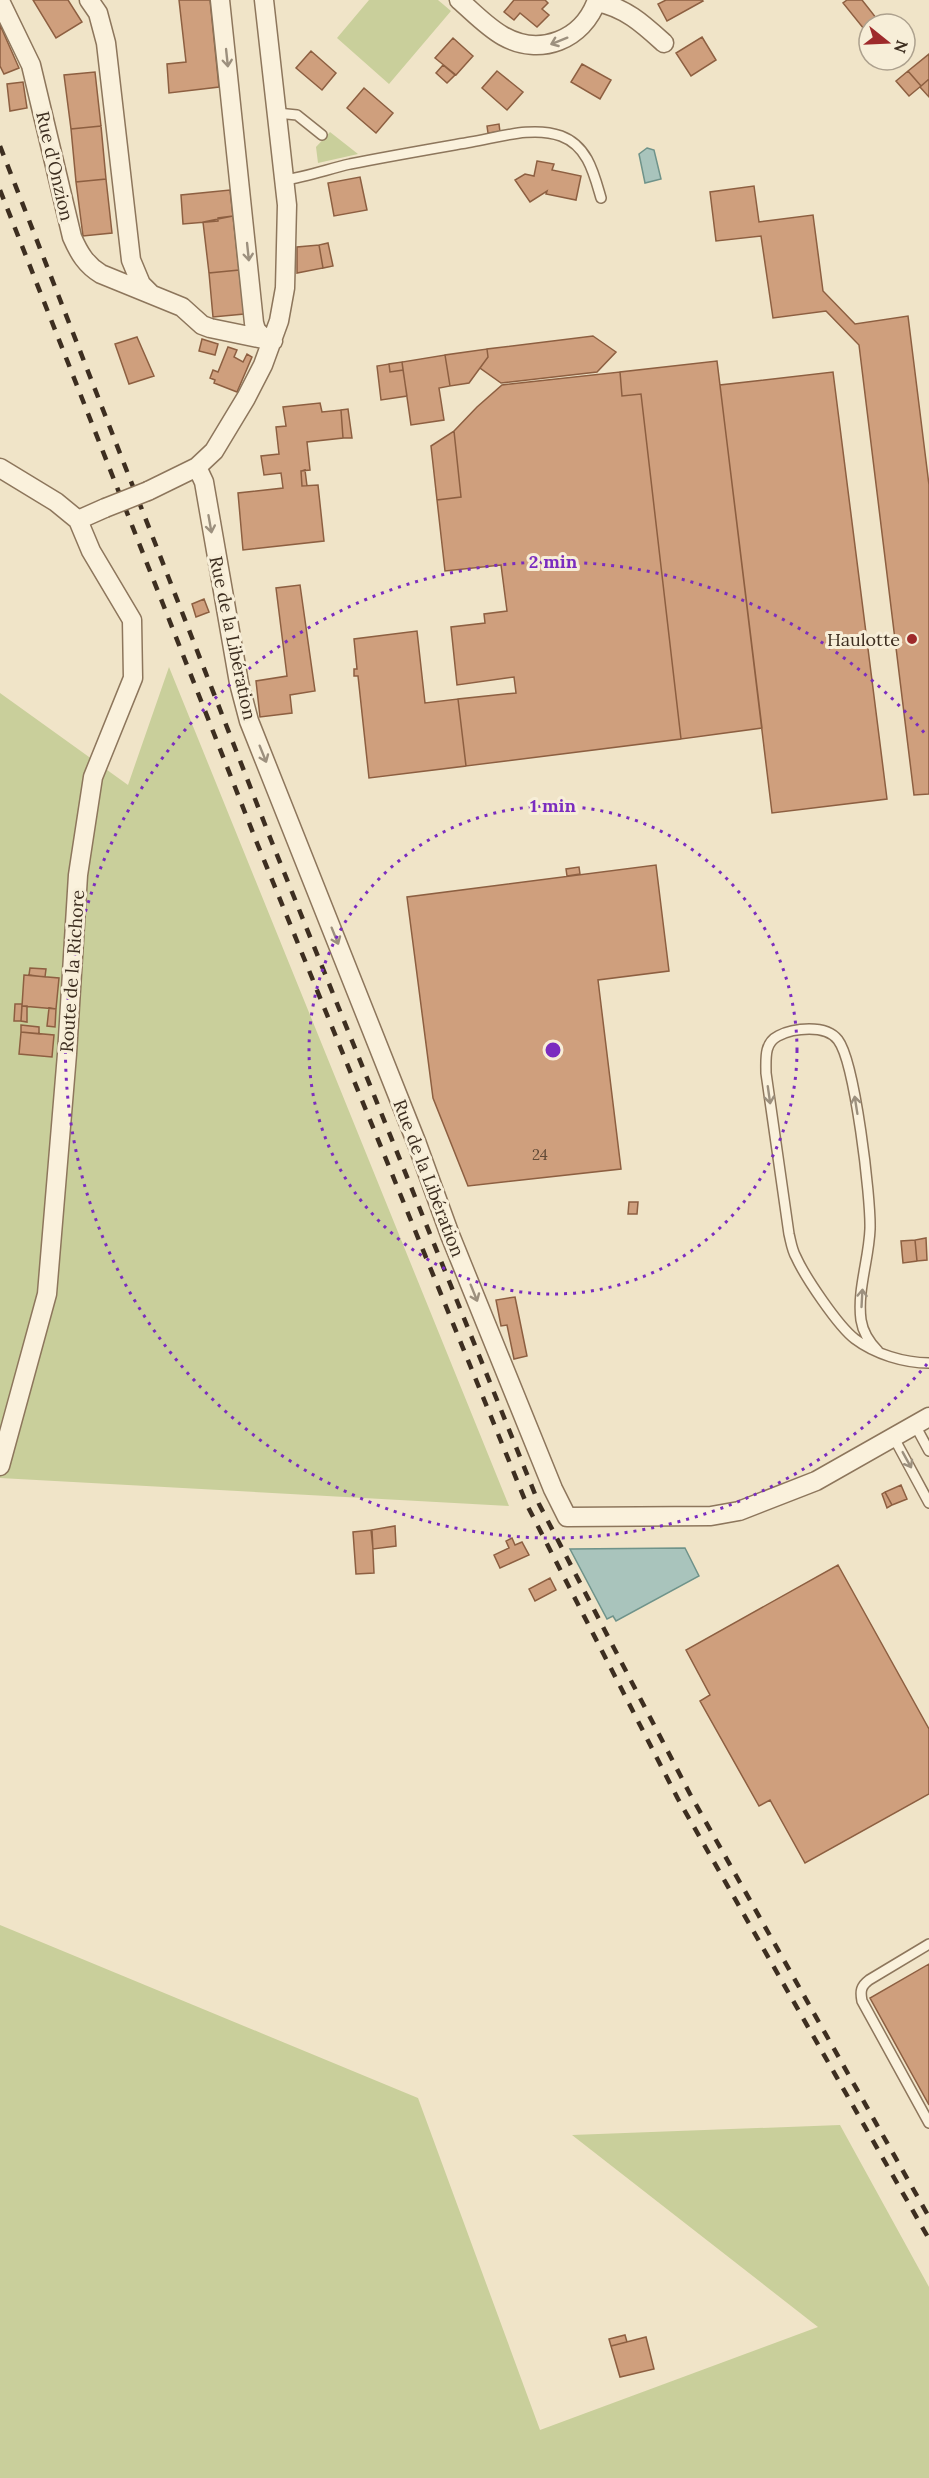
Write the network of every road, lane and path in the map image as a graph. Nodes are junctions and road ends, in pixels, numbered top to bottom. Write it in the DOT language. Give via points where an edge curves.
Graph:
graph roads {
  1 [pos="89,0"];
  2 [pos="220,0"];
  3 [pos="264,0"];
  4 [pos="459,0"];
  5 [pos="0,1"];
  6 [pos="597,1"];
  7 [pos="664,43"];
  8 [pos="277,113"];
  9 [pos="322,135"];
  10 [pos="284,180"];
  11 [pos="601,198"];
  12 [pos="150,293"];
  13 [pos="268,339"];
  14 [pos="197,467"];
  15 [pos="0,468"];
  16 [pos="78,520"];
  17 [pos="878,1351"];
  18 [pos="929,1363"];
  19 [pos="922,1421"];
  20 [pos="894,1438"];
  21 [pos="929,1451"];
  22 [pos="0,1466"];
  23 [pos="929,1503"];
  24 [pos="929,1944"];
  25 [pos="929,2123"];
  1 -- 12 [label="street" via="98,13 106,43 131,260 141,284"];
  2 -- 13 [label="street, one-way" via="254,323"];
  3 -- 8 [label="street"];
  6 -- 4 [label="street, one-way" via="577,31 561,41 532,46 502,36"];
  5 -- 12 [label="street, Rue d'Onzion" via="31,65 79,253 101,274"];
  6 -- 7 [label="street" via="625,11"];
  8 -- 9 [label="lane" via="297,115"];
  8 -- 10 [label="street"];
  10 -- 11 [label="lane" via="352,164 544,132 579,148 588,159"];
  10 -- 13 [label="street" via="285,288"];
  12 -- 13 [label="street, Rue d'Onzion" via="182,307 202,325"];
  13 -- 14 [label="street" via="259,373 228,429 214,451"];
  14 -- 16 [label="street, bridge"];
  14 -- 20 [label="street, Rue de la Libération, one-way" via="204,482 249,721 455,1246 567,1517 711,1516 739,1511 816,1481"];
  15 -- 16 [label="street"];
  16 -- 22 [label="street, Route de la Richore" via="90,551 132,620 133,678 93,777 78,875 47,1294"];
  17 -- 17 [label="lane, one-way" via="867,1339 861,1321 870,1228 848,1063 838,1040 826,1031 784,1033 773,1039 766,1053 766,1072 795,1255 839,1321 855,1338"];
  17 -- 18 [label="lane" via="911,1363"];
  19 -- 20 [label="street, Rue de la Libération"];
  19 -- 21 [label="lane"];
  20 -- 23 [label="lane, one-way"];
  24 -- 25 [label="lane" via="869,1980 860,1994"];
}
